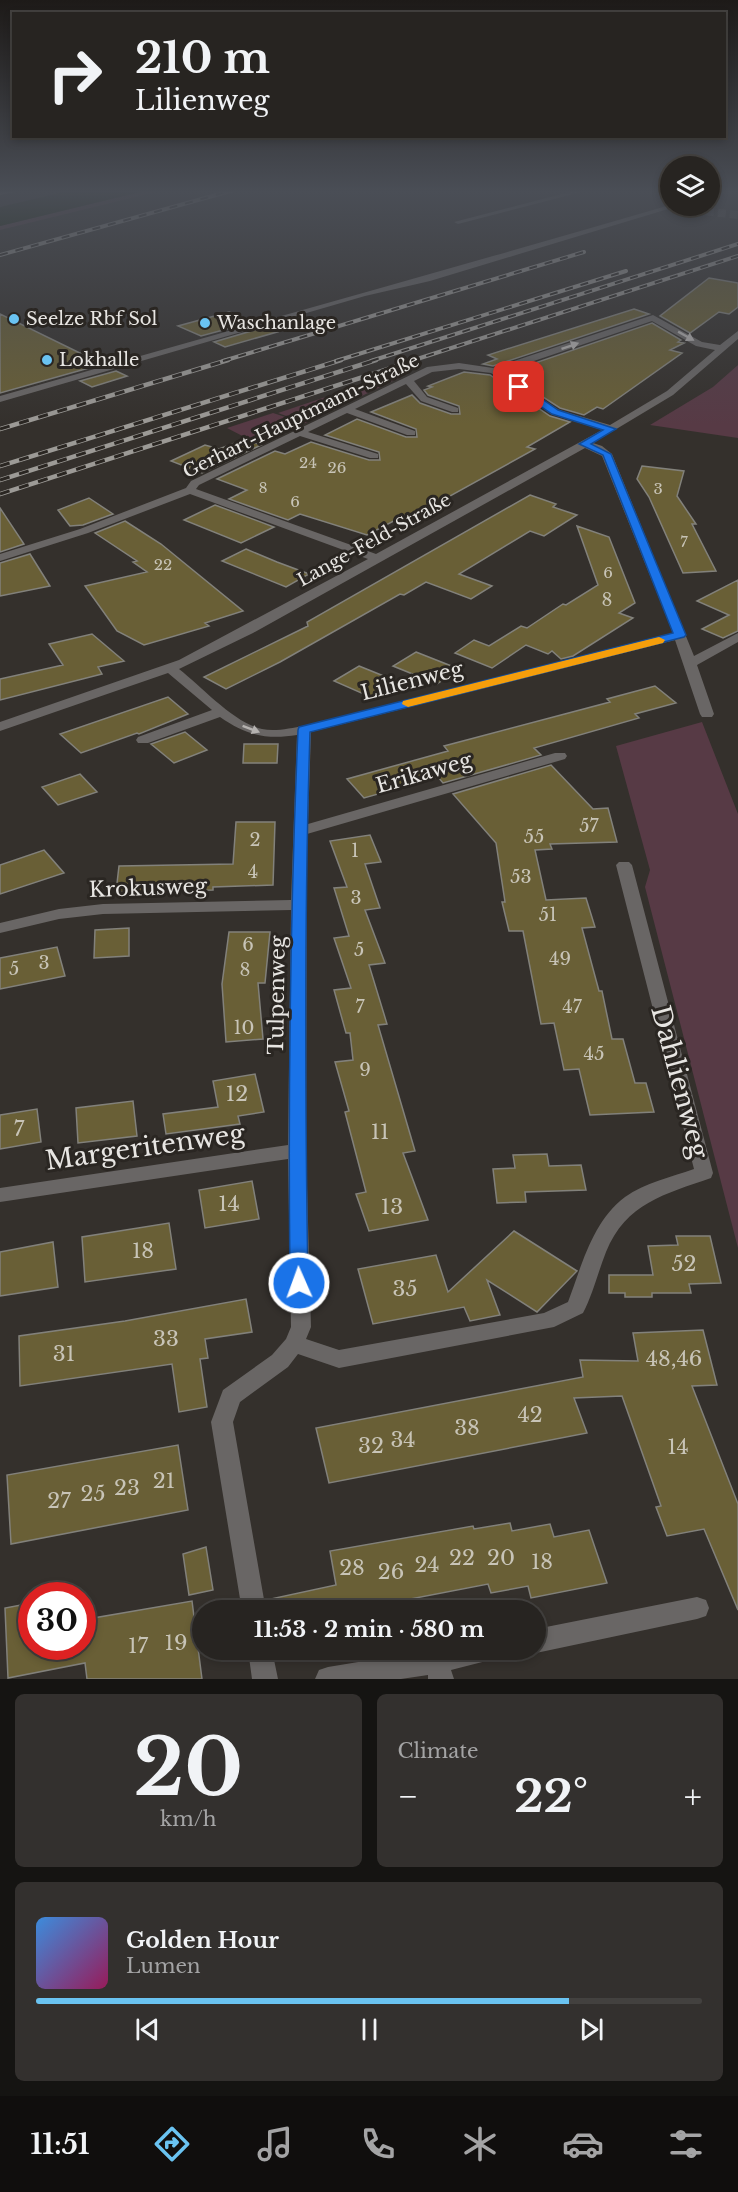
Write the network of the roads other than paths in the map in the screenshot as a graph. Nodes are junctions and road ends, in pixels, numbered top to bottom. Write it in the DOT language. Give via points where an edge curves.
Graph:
graph roads {
  1 [pos="464,268"];
  2 [pos="738,334"];
  3 [pos="721,348"];
  4 [pos="494,371"];
  5 [pos="409,381"];
  6 [pos="0,399"];
  7 [pos="347,410"];
  8 [pos="455,410"];
  9 [pos="611,429"];
  10 [pos="301,433"];
  11 [pos="411,433"];
  12 [pos="584,444"];
  13 [pos="374,456"];
  14 [pos="190,490"];
  15 [pos="0,558"];
  16 [pos="378,559"];
  17 [pos="680,635"];
  18 [pos="738,637"];
  19 [pos="690,663"];
  20 [pos="171,669"];
  21 [pos="223,711"];
  22 [pos="707,714"];
  23 [pos="0,727"];
  24 [pos="304,730"];
  25 [pos="143,740"];
  26 [pos="560,756"];
  27 [pos="300,831"];
  28 [pos="624,865"];
  29 [pos="300,905"];
  30 [pos="0,928"];
  31 [pos="297,1151"];
  32 [pos="0,1196"];
  33 [pos="294,1344"];
  34 [pos="252,1600"];
  35 [pos="697,1608"];
  36 [pos="546,1639"];
  37 [pos="262,1660"];
  38 [pos="464,1660"];
  39 [pos="439,1670"];
  40 [pos="265,1679"];
  41 [pos="327,1679"];
  1 -- 6 [label="street"];
  2 -- 3 [label="street, Lange-Feld-Straße"];
  4 -- 3 [label="street, one-way" via="653,318 699,344"];
  3 -- 9 [label="street, Lange-Feld-Straße" via="670,393"];
  4 -- 5 [label="street, Gerhart-Hauptmann-Straße" via="443,367 430,369"];
  4 -- 9 [label="street, Gerhart-Hauptmann-Straße" via="555,412"];
  5 -- 7 [label="street, Gerhart-Hauptmann-Straße"];
  5 -- 8 [label="street" via="424,399"];
  7 -- 10 [label="street, Gerhart-Hauptmann-Straße"];
  7 -- 11 [label="street"];
  9 -- 12 [label="street, Lange-Feld-Straße"];
  10 -- 13 [label="street"];
  10 -- 14 [label="street, Gerhart-Hauptmann-Straße" via="195,483"];
  12 -- 16 [label="street, Lange-Feld-Straße"];
  12 -- 17 [label="street" via="607,454"];
  14 -- 15 [label="street, Gerhart-Hauptmann-Straße" via="94,528"];
  14 -- 16 [label="street"];
  16 -- 20 [label="street, Lange-Feld-Straße"];
  17 -- 19 [label="street"];
  17 -- 24 [label="street, Lilienweg"];
  18 -- 19 [label="street"];
  19 -- 22 [label="street"];
  20 -- 21 [label="street, Lilienweg"];
  20 -- 23 [label="street, Lange-Feld-Straße"];
  21 -- 24 [label="street, Lilienweg, one-way" via="244,728 259,733"];
  21 -- 25 [label="street"];
  24 -- 27 [label="street, Tulpenweg"];
  26 -- 27 [label="street, Erikaweg"];
  27 -- 29 [label="street, Tulpenweg"];
  28 -- 33 [label="street, Dahlienweg" via="704,1173 633,1201 610,1222 576,1307 547,1320 339,1359"];
  29 -- 30 [label="street, Krokusweg" via="103,909 59,914"];
  29 -- 31 [label="street, Tulpenweg"];
  31 -- 32 [label="street, Margeritenweg"];
  31 -- 33 [label="street, Tulpenweg" via="301,1327"];
  33 -- 34 [label="street" via="280,1361 231,1396 222,1422"];
  35 -- 36 [label="street"];
  37 -- 40 [label="street"];
  38 -- 39 [label="street"];
  39 -- 41 [label="street"];
}
